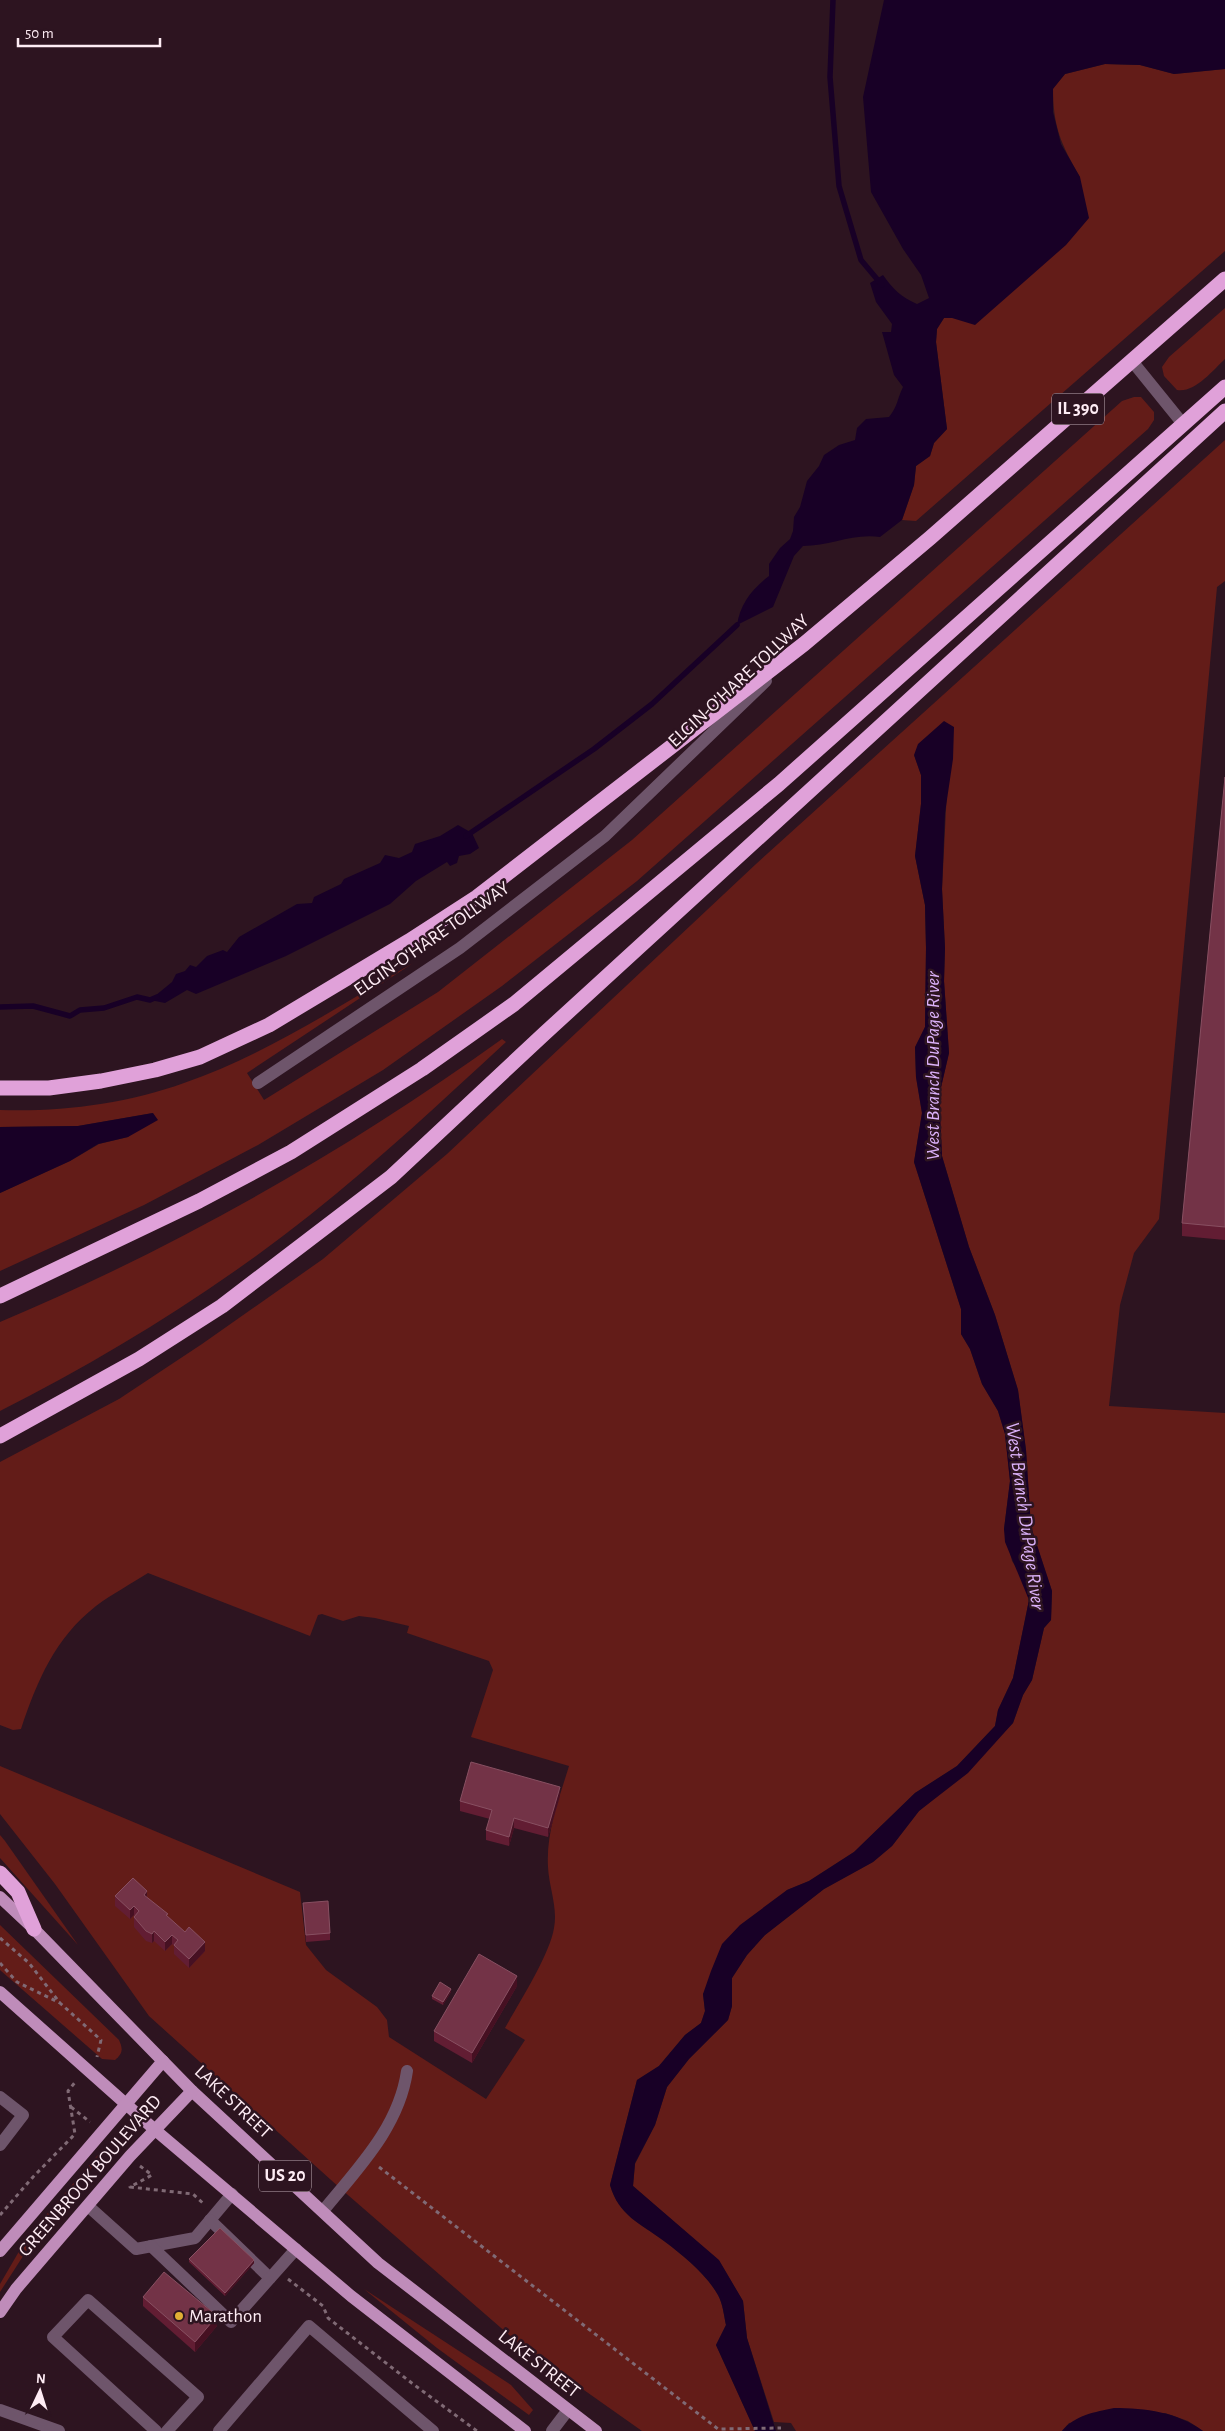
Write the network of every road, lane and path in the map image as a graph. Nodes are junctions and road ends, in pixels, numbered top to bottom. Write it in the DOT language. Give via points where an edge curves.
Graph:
graph roads {
  1 [pos="1225,279"];
  2 [pos="1132,361"];
  3 [pos="1225,387"];
  4 [pos="1225,411"];
  5 [pos="1183,424"];
  6 [pos="804,644"];
  7 [pos="258,1083"];
  8 [pos="0,1088"];
  9 [pos="0,1296"];
  10 [pos="0,1436"];
  11 [pos="0,1873"];
  12 [pos="0,1898"];
  13 [pos="34,1929"];
  14 [pos="0,1938"];
  15 [pos="0,1963"];
  16 [pos="0,1992"];
  17 [pos="60,2003"];
  18 [pos="98,2056"];
  19 [pos="163,2061"];
  20 [pos="407,2071"];
  21 [pos="75,2082"];
  22 [pos="192,2091"];
  23 [pos="0,2097"];
  24 [pos="126,2104"];
  25 [pos="71,2107"];
  26 [pos="87,2120"];
  27 [pos="154,2129"];
  28 [pos="0,2145"];
  29 [pos="367,2157"];
  30 [pos="152,2175"];
  31 [pos="232,2194"];
  32 [pos="203,2204"];
  33 [pos="88,2206"];
  34 [pos="323,2211"];
  35 [pos="0,2215"];
  36 [pos="210,2220"];
  37 [pos="150,2246"];
  38 [pos="296,2249"];
  39 [pos="0,2251"];
  40 [pos="270,2278"];
  41 [pos="290,2281"];
  42 [pos="0,2312"];
  43 [pos="0,2410"];
  44 [pos="568,2410"];
  45 [pos="781,2428"];
  46 [pos="59,2431"];
  47 [pos="156,2431"];
  48 [pos="167,2431"];
  49 [pos="219,2431"];
  50 [pos="433,2431"];
  51 [pos="477,2431"];
  52 [pos="525,2431"];
  53 [pos="552,2431"];
  54 [pos="596,2431"];
  1 -- 2 [label="highway, ELGIN-O'HARE TOLLWAY / IL 390"];
  2 -- 5 [label="lane"];
  2 -- 6 [label="highway, ELGIN-O'HARE TOLLWAY / IL 390"];
  3 -- 5 [label="highway"];
  4 -- 10 [label="highway" via="391,1178 222,1306 139,1359"];
  5 -- 9 [label="highway" via="779,784 514,1004 422,1069 291,1152 200,1201"];
  6 -- 7 [label="lane, ELGIN-O'HARE TOLLWAY" via="605,836 460,948"];
  6 -- 8 [label="highway" via="478,898 269,1025 200,1057 155,1070 102,1081"];
  11 -- 13 [label="highway" via="18,1892"];
  12 -- 13 [label="main road, LAKE STREET / US 20"];
  13 -- 19 [label="main road, LAKE STREET / US 20"];
  14 -- 17 [label="path" via="29,1963"];
  15 -- 17 [label="path" via="17,1982"];
  16 -- 24 [label="main road, US 20"];
  17 -- 18 [label="path" via="101,2040"];
  19 -- 22 [label="main road, LAKE STREET / US 20"];
  19 -- 24 [label="main road, GREENBROOK BOULEVARD"];
  20 -- 29 [label="lane" via="404,2090 383,2137"];
  21 -- 25 [label="path" via="68,2092"];
  22 -- 27 [label="main road, GREENBROOK BOULEVARD"];
  22 -- 34 [label="main road, LAKE STREET / US 20"];
  23 -- 28 [label="lane" via="23,2115"];
  24 -- 27 [label="main road, US 20"];
  24 -- 39 [label="main road, GREENBROOK BOULEVARD"];
  25 -- 26 [label="path"];
  25 -- 35 [label="path" via="75,2134"];
  27 -- 31 [label="main road, US 20"];
  27 -- 33 [label="main road, GREENBROOK BOULEVARD"];
  29 -- 34 [label="lane"];
  29 -- 45 [label="path" via="718,2429"];
  30 -- 32 [label="path" via="130,2187 193,2194"];
  31 -- 36 [label="lane"];
  31 -- 38 [label="main road, US 20"];
  33 -- 37 [label="lane" via="136,2249"];
  33 -- 42 [label="main road, GREENBROOK BOULEVARD"];
  34 -- 44 [label="main road, LAKE STREET / US 20" via="382,2266"];
  36 -- 37 [label="lane" via="195,2238"];
  36 -- 40 [label="lane"];
  37 -- 40 [label="lane" via="231,2322"];
  38 -- 40 [label="lane"];
  38 -- 52 [label="main road, US 20"];
  41 -- 51 [label="path" via="322,2306 328,2318"];
  43 -- 46 [label="lane"];
  44 -- 53 [label="lane"];
  44 -- 54 [label="main road, LAKE STREET / US 20"];
  47 -- 48 [label="lane" via="53,2337 88,2300 198,2397"];
  49 -- 50 [label="lane" via="309,2326"];
}
